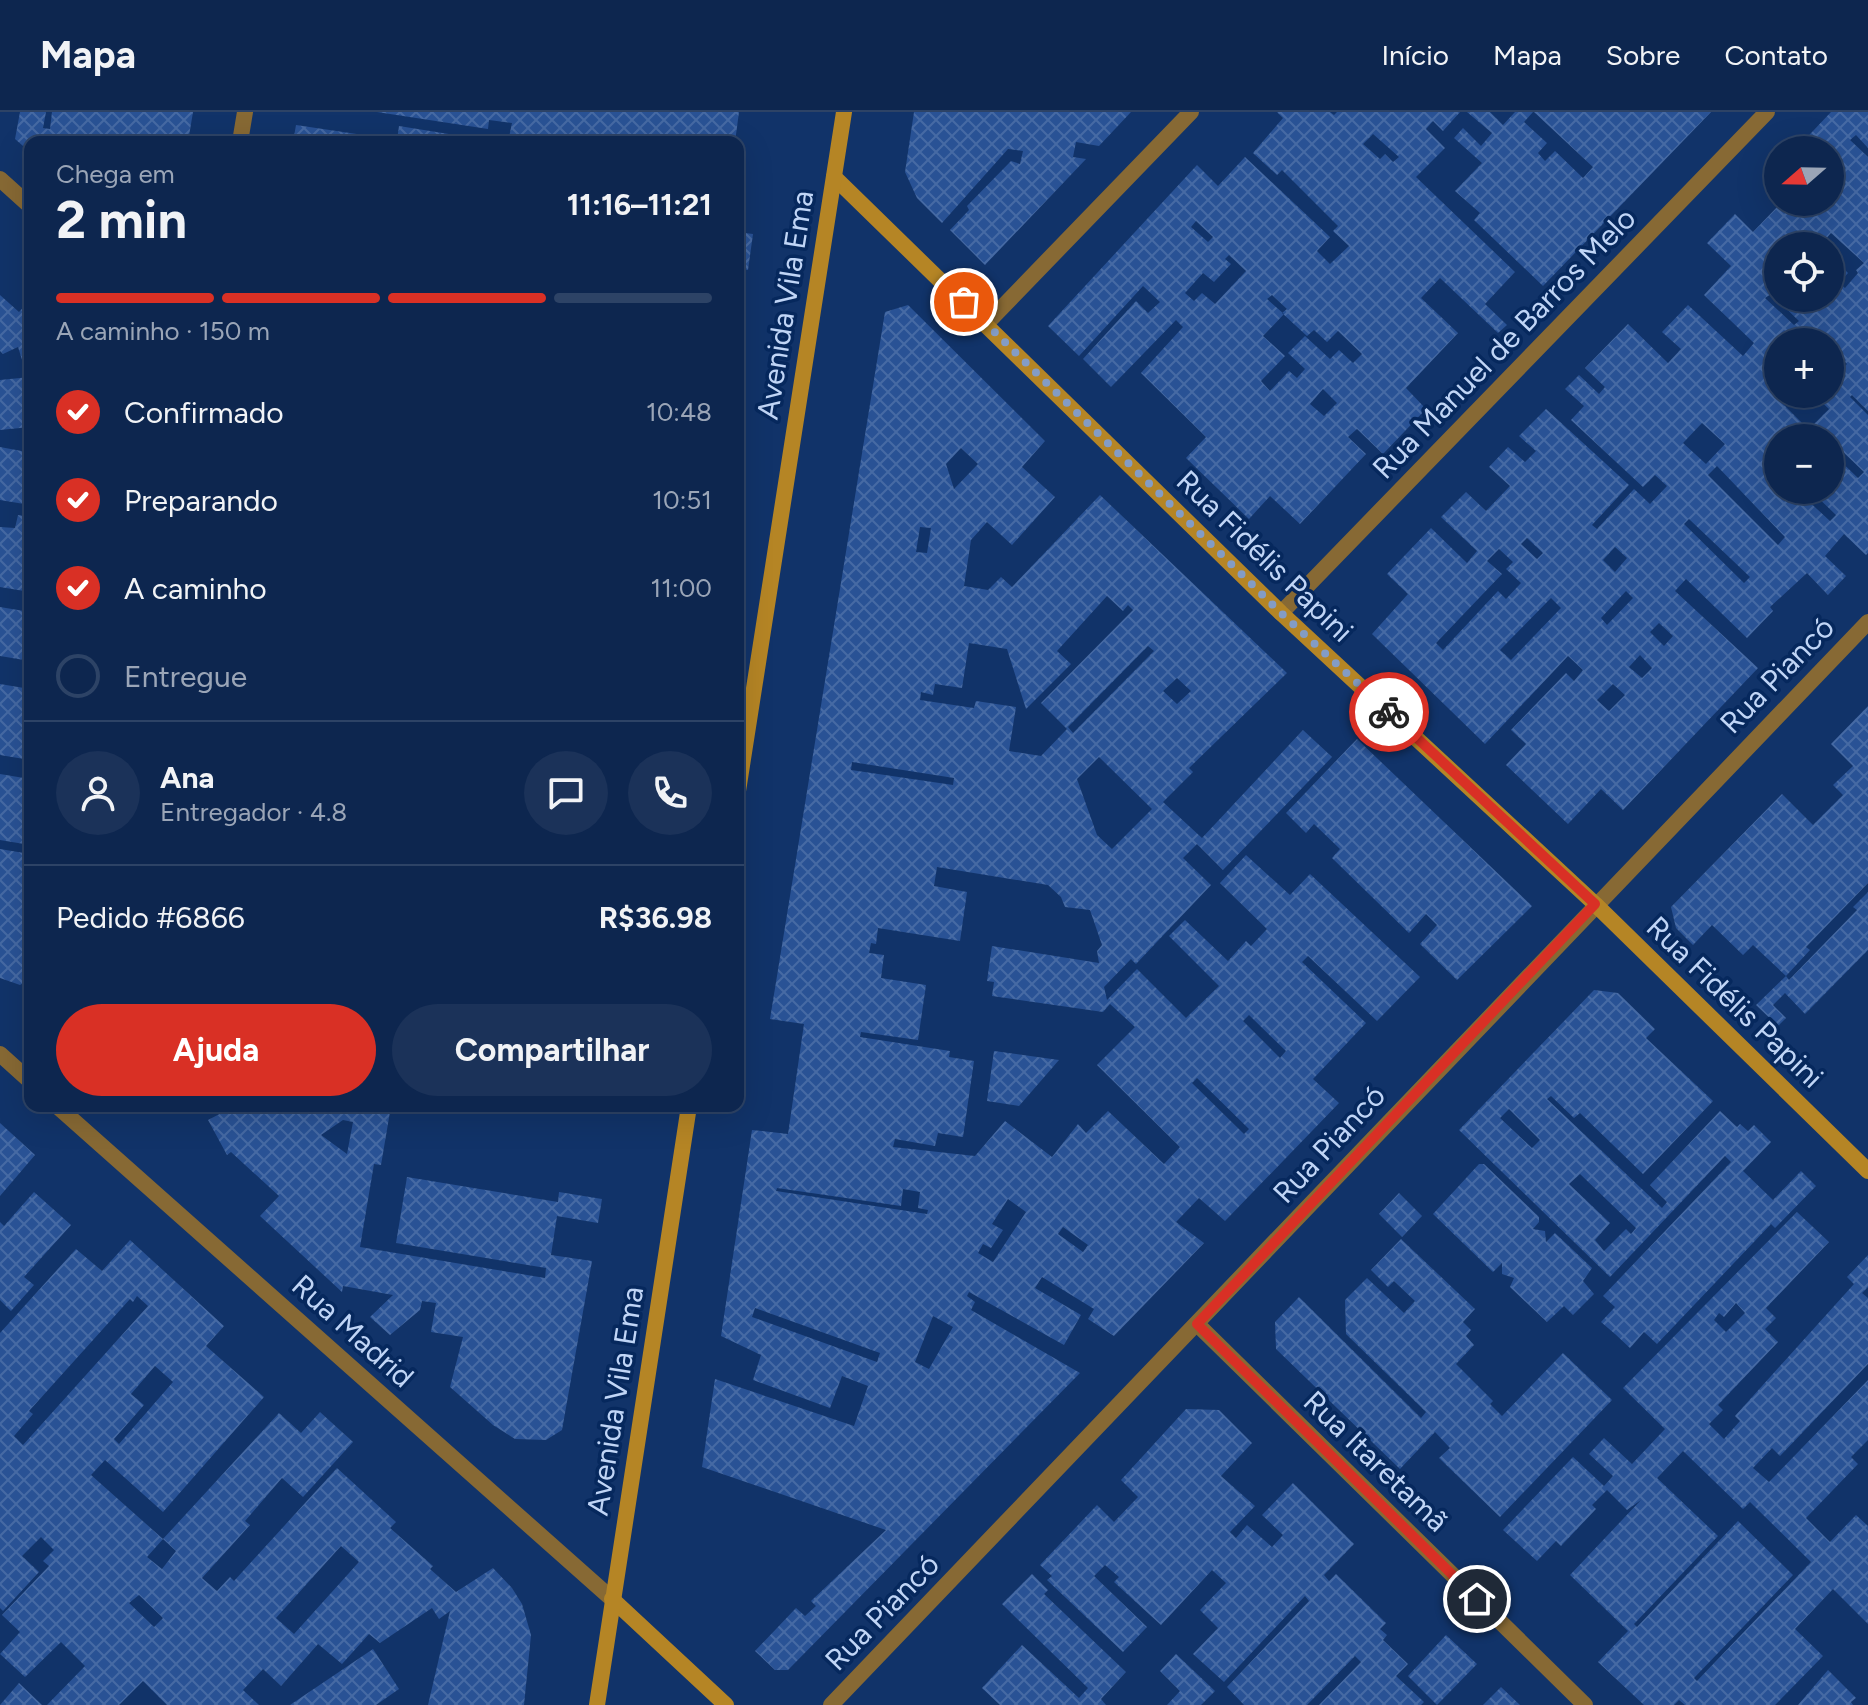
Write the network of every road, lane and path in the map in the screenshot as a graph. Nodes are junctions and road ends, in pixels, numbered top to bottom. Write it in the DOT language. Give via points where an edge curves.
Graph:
graph roads {
  1 [pos="245,112"];
  2 [pos="844,112"];
  3 [pos="1191,112"];
  4 [pos="1767,112"];
  5 [pos="241,136"];
  6 [pos="834,177"];
  7 [pos="3,187"];
  8 [pos="24,202"];
  9 [pos="986,324"];
  10 [pos="1281,613"];
  11 [pos="1868,622"];
  12 [pos="744,753"];
  13 [pos="1595,904"];
  14 [pos="0,1054"];
  15 [pos="24,1076"];
  16 [pos="688,1112"];
  17 [pos="78,1114"];
  18 [pos="1868,1171"];
  19 [pos="1197,1324"];
  20 [pos="612,1599"];
  21 [pos="597,1705"];
  22 [pos="726,1705"];
  23 [pos="831,1705"];
  24 [pos="1585,1705"];
  1 -- 5 [label="street"];
  2 -- 6 [label="street, Avenida Vila Ema"];
  3 -- 9 [label="street"];
  4 -- 10 [label="street, Rua Manuel de Barros Melo"];
  6 -- 9 [label="street, Rua Fidélis Papini"];
  6 -- 12 [label="street, Avenida Vila Ema"];
  7 -- 8 [label="street"];
  9 -- 10 [label="street, Rua Fidélis Papini"];
  10 -- 13 [label="street, Rua Fidélis Papini"];
  11 -- 13 [label="street, Rua Piancó"];
  13 -- 18 [label="street, Rua Fidélis Papini"];
  13 -- 19 [label="street, Rua Piancó"];
  14 -- 15 [label="street"];
  16 -- 20 [label="street, Avenida Vila Ema"];
  17 -- 20 [label="street, Rua Madrid"];
  19 -- 23 [label="street, Rua Piancó"];
  19 -- 24 [label="street, Rua Itaretamã"];
  20 -- 21 [label="street, Avenida Vila Ema"];
  20 -- 22 [label="street"];
}
